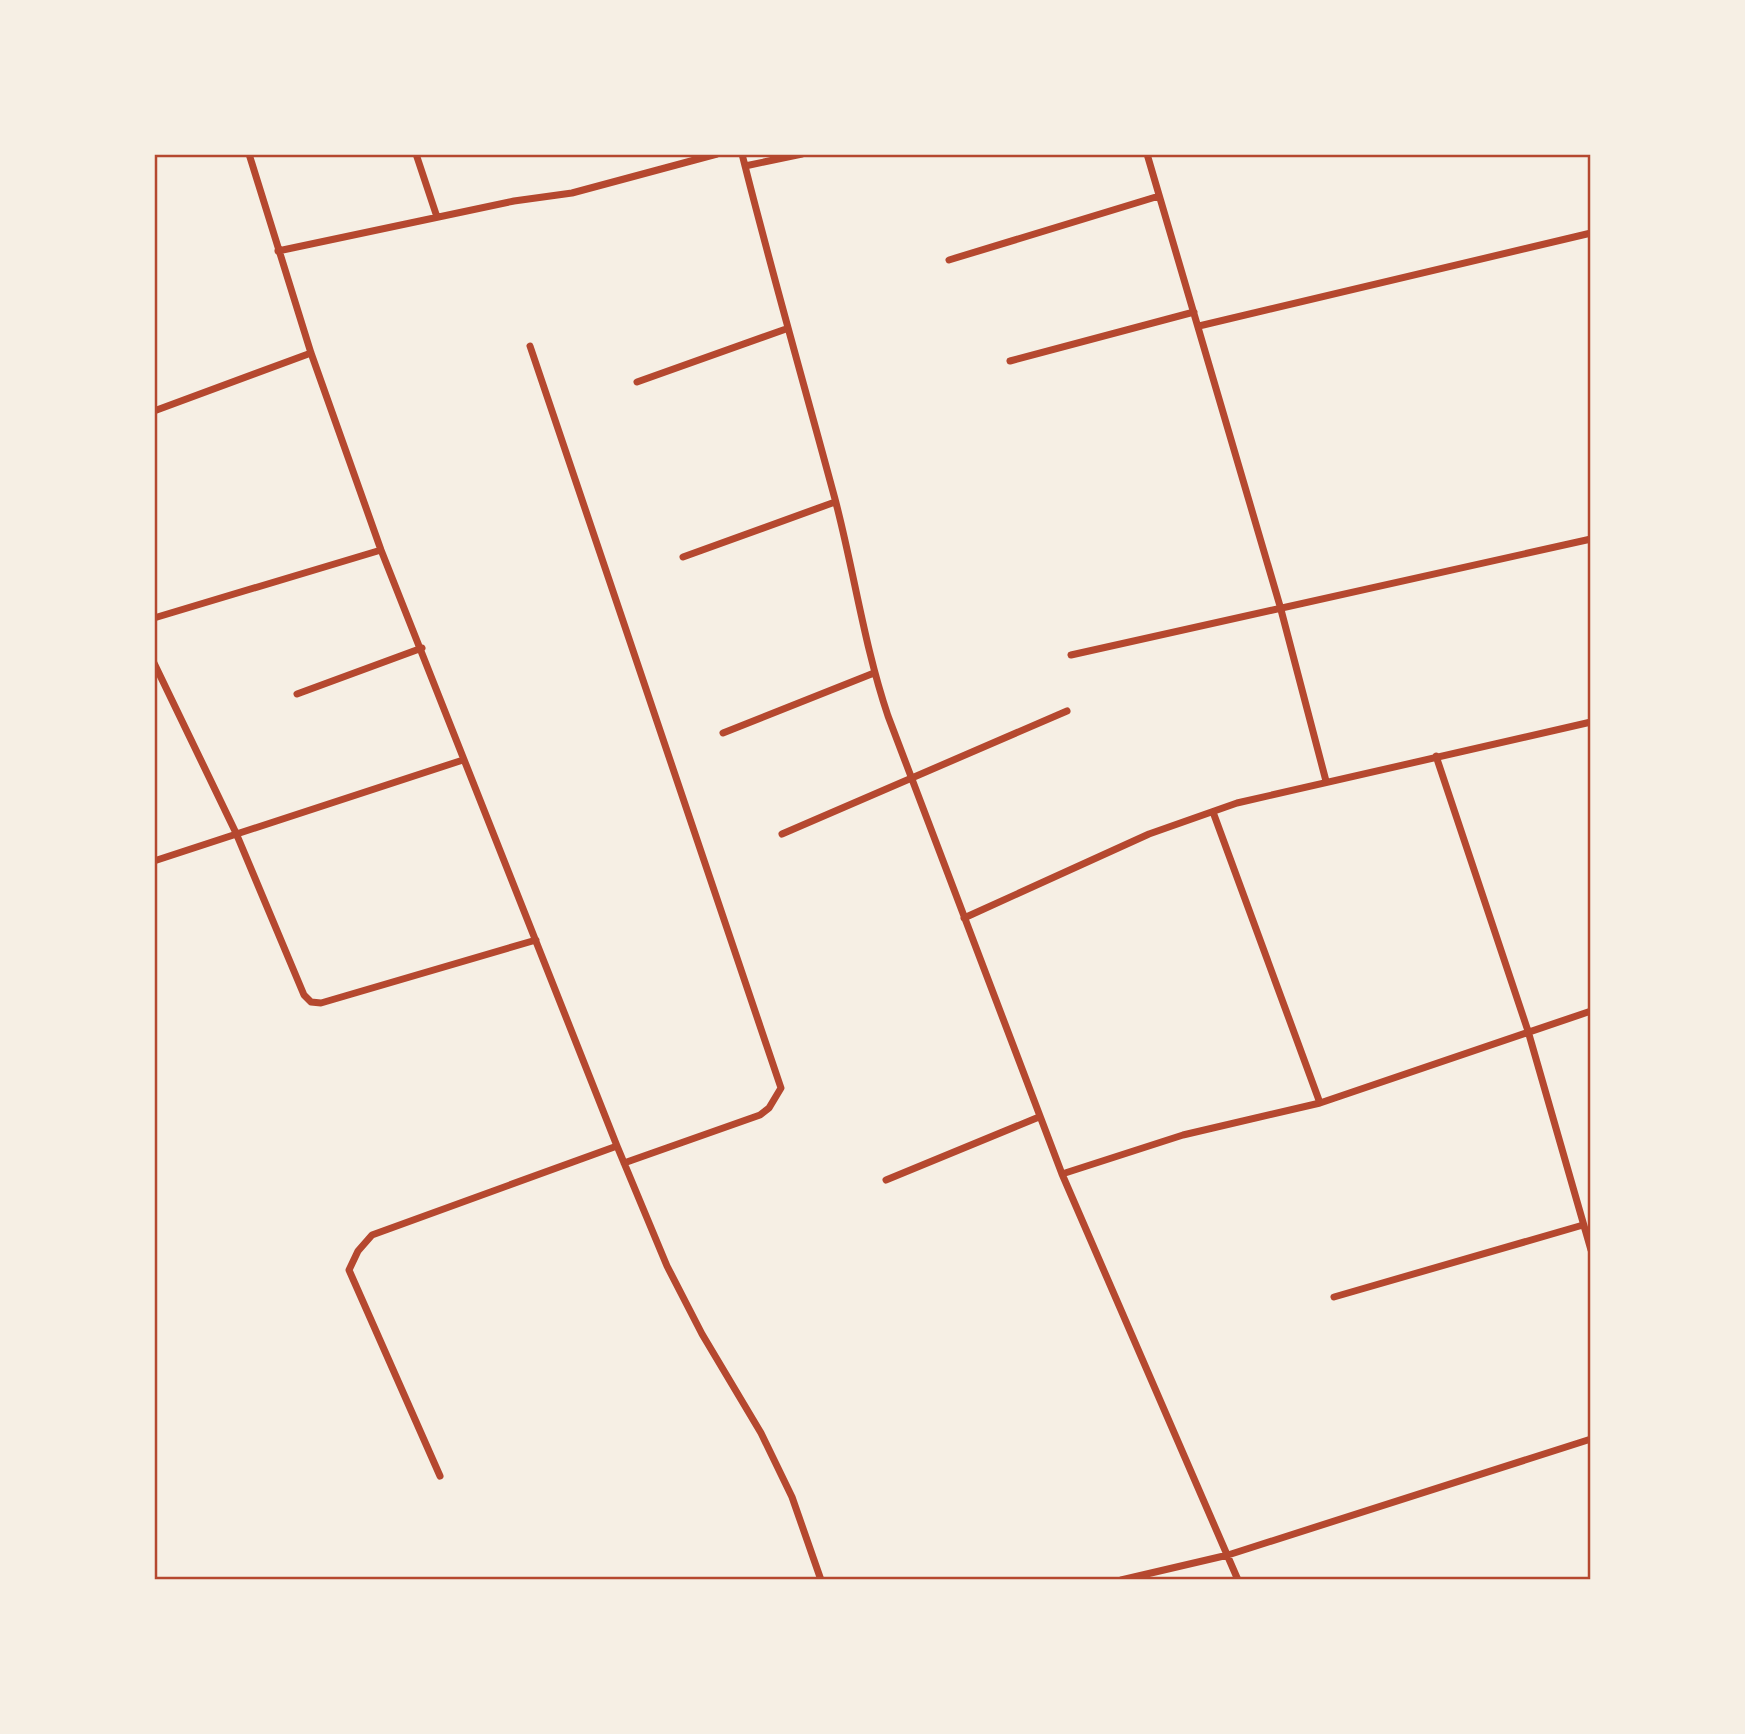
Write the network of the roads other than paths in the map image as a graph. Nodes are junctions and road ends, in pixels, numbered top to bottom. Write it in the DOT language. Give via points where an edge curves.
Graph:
graph roads {
  1 [pos="249,154"];
  2 [pos="416,154"];
  3 [pos="717,154"];
  4 [pos="742,154"];
  5 [pos="802,154"];
  6 [pos="1147,154"];
  7 [pos="745,166"];
  8 [pos="1159,196"];
  9 [pos="437,217"];
  10 [pos="1591,233"];
  11 [pos="278,251"];
  12 [pos="949,260"];
  13 [pos="1194,312"];
  14 [pos="1199,326"];
  15 [pos="786,328"];
  16 [pos="530,346"];
  17 [pos="311,354"];
  18 [pos="1010,361"];
  19 [pos="637,382"];
  20 [pos="154,411"];
  21 [pos="835,502"];
  22 [pos="1591,539"];
  23 [pos="381,550"];
  24 [pos="683,557"];
  25 [pos="1280,606"];
  26 [pos="154,618"];
  27 [pos="422,648"];
  28 [pos="1071,655"];
  29 [pos="154,663"];
  30 [pos="874,673"];
  31 [pos="297,694"];
  32 [pos="1067,711"];
  33 [pos="1591,722"];
  34 [pos="723,733"];
  35 [pos="1436,756"];
  36 [pos="463,760"];
  37 [pos="911,778"];
  38 [pos="1326,781"];
  39 [pos="1213,812"];
  40 [pos="236,833"];
  41 [pos="782,834"];
  42 [pos="154,861"];
  43 [pos="964,918"];
  44 [pos="536,940"];
  45 [pos="1591,1011"];
  46 [pos="1528,1031"];
  47 [pos="1320,1103"];
  48 [pos="1039,1117"];
  49 [pos="617,1146"];
  50 [pos="624,1163"];
  51 [pos="1062,1174"];
  52 [pos="886,1180"];
  53 [pos="1583,1225"];
  54 [pos="1591,1250"];
  55 [pos="1334,1297"];
  56 [pos="1591,1438"];
  57 [pos="440,1476"];
  58 [pos="1228,1555"];
  59 [pos="821,1580"];
  60 [pos="1121,1580"];
  61 [pos="1238,1580"];
  1 -- 11 [label="street"];
  2 -- 9 [label="street"];
  3 -- 9 [label="street" via="572,193"];
  4 -- 7 [label="street"];
  5 -- 7 [label="street"];
  6 -- 8 [label="street"];
  7 -- 15 [label="street"];
  8 -- 12 [label="street"];
  8 -- 13 [label="street"];
  9 -- 11 [label="street"];
  10 -- 14 [label="street"];
  11 -- 17 [label="street"];
  13 -- 14 [label="street"];
  13 -- 18 [label="street"];
  14 -- 25 [label="street"];
  15 -- 19 [label="street"];
  15 -- 21 [label="street"];
  16 -- 50 [label="street" via="781,1088 760,1115"];
  17 -- 20 [label="street"];
  17 -- 23 [label="street"];
  21 -- 24 [label="street"];
  21 -- 30 [label="street"];
  22 -- 25 [label="street"];
  23 -- 26 [label="street"];
  23 -- 27 [label="street"];
  25 -- 28 [label="street"];
  25 -- 38 [label="street"];
  27 -- 31 [label="street"];
  27 -- 36 [label="street"];
  29 -- 40 [label="street"];
  30 -- 34 [label="street"];
  30 -- 37 [label="street"];
  32 -- 37 [label="street"];
  33 -- 35 [label="street"];
  35 -- 38 [label="street"];
  35 -- 46 [label="street"];
  36 -- 40 [label="street"];
  36 -- 44 [label="street"];
  37 -- 41 [label="street"];
  37 -- 43 [label="street"];
  38 -- 39 [label="street"];
  39 -- 43 [label="street" via="1149,834"];
  39 -- 47 [label="street"];
  40 -- 42 [label="street"];
  40 -- 44 [label="street" via="304,995 311,1002 321,1003"];
  43 -- 48 [label="street"];
  44 -- 49 [label="street"];
  45 -- 46 [label="street"];
  46 -- 47 [label="street"];
  46 -- 53 [label="street"];
  47 -- 51 [label="street" via="1183,1135"];
  48 -- 51 [label="street"];
  48 -- 52 [label="street"];
  49 -- 50 [label="street"];
  49 -- 57 [label="street" via="372,1235 358,1251 349,1269"];
  50 -- 59 [label="street" via="667,1266 792,1497"];
  51 -- 58 [label="street"];
  53 -- 54 [label="street"];
  53 -- 55 [label="street"];
  56 -- 58 [label="street"];
  58 -- 60 [label="street"];
  58 -- 61 [label="street"];
}
